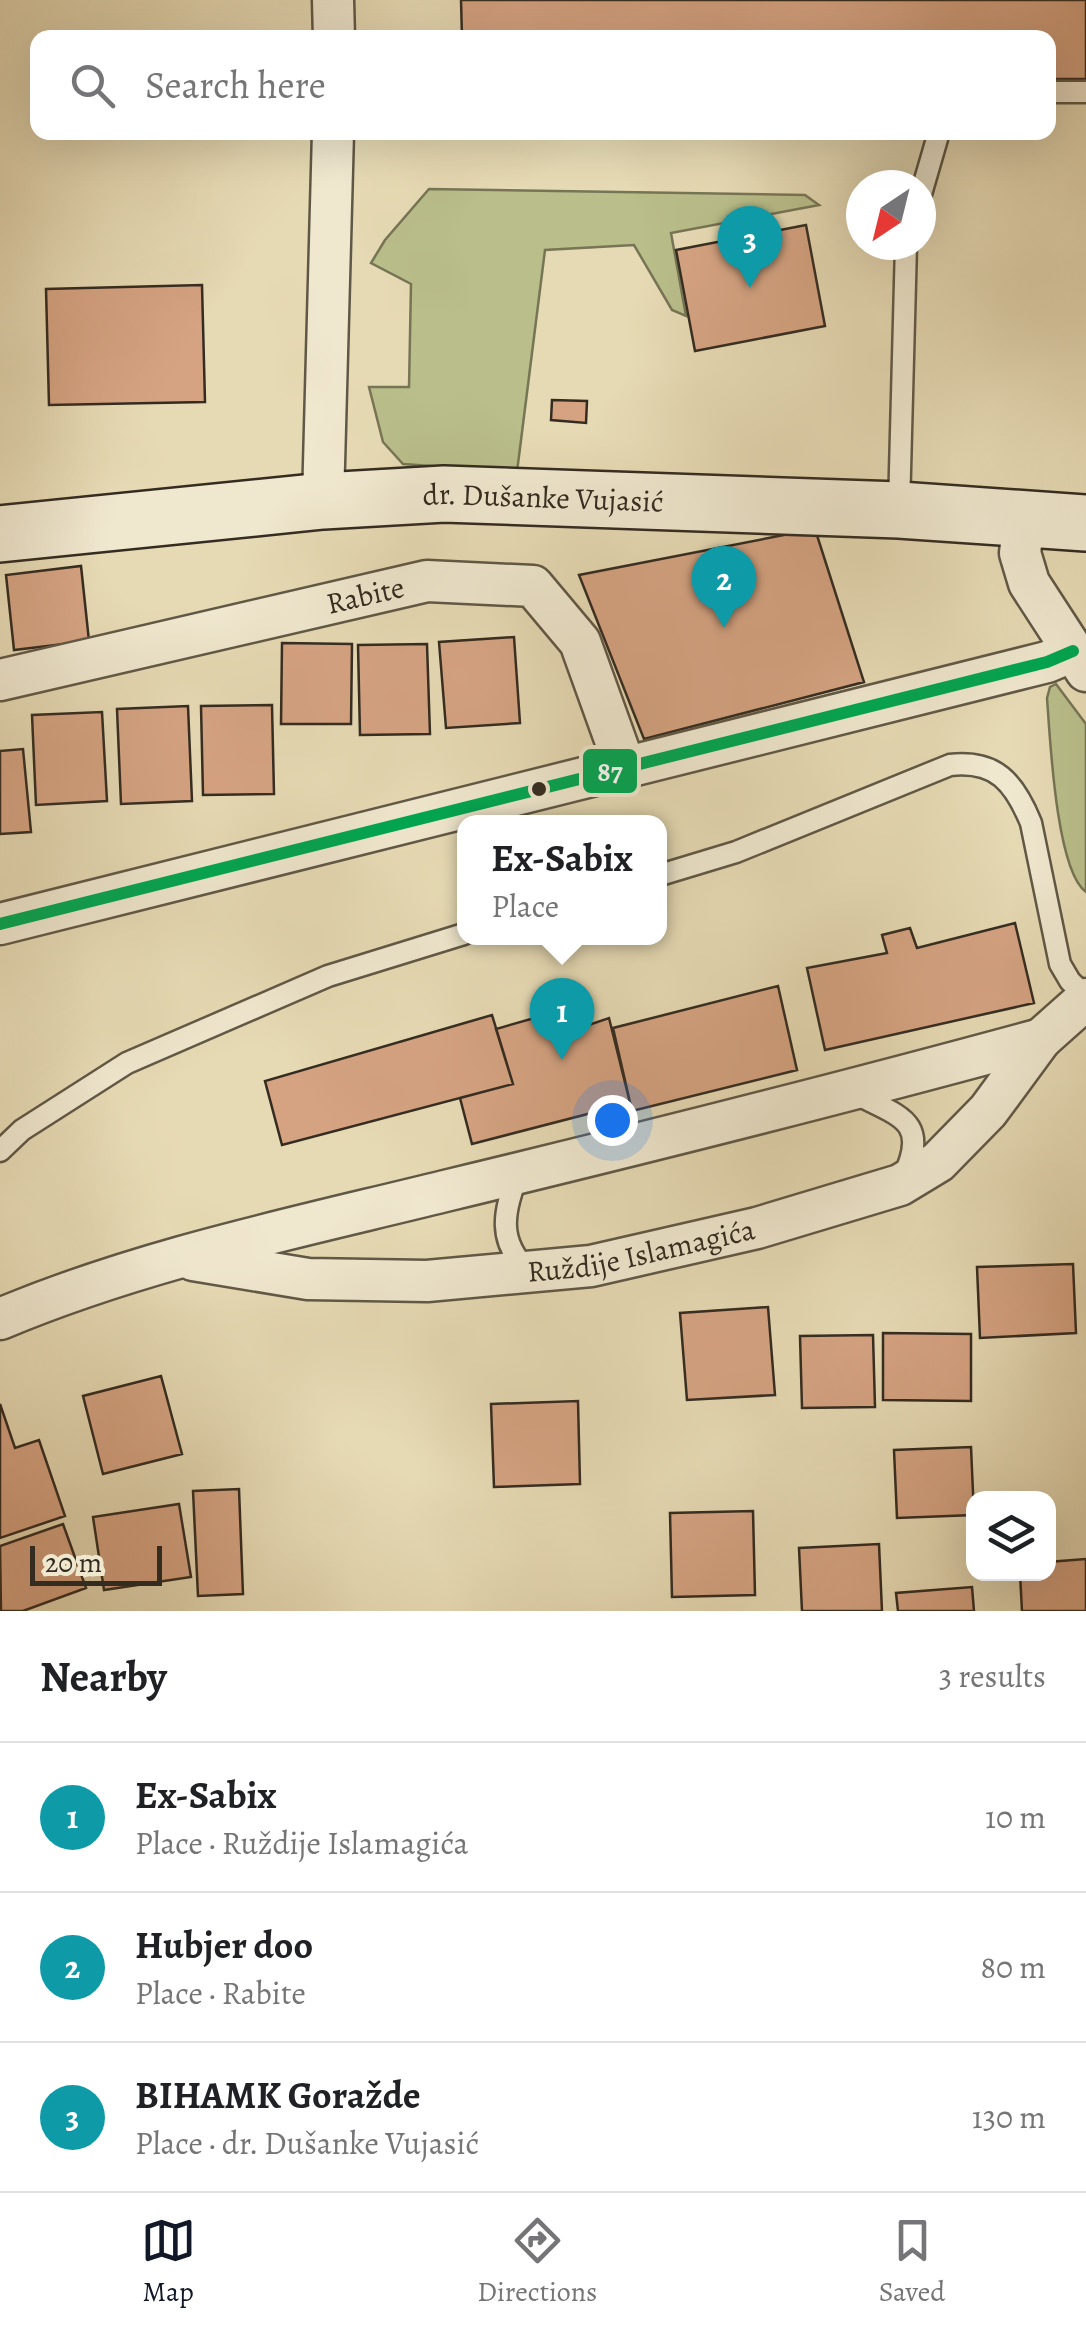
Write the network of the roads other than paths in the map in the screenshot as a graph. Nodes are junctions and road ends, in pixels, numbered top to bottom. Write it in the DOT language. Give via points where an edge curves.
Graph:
graph roads {
  1 [pos="333,0"];
  2 [pos="334,30"];
  3 [pos="1056,92"];
  4 [pos="1086,92"];
  5 [pos="333,140"];
  6 [pos="937,140"];
  7 [pos="928,170"];
  8 [pos="906,260"];
  9 [pos="323,501"];
  10 [pos="899,510"];
  11 [pos="1024,520"];
  12 [pos="1086,523"];
  13 [pos="0,534"];
  14 [pos="1079,661"];
  15 [pos="0,680"];
  16 [pos="625,767"];
  17 [pos="667,873"];
  18 [pos="0,924"];
  19 [pos="457,936"];
  20 [pos="1086,998"];
  21 [pos="1041,1039"];
  22 [pos="846,1089"];
  23 [pos="0,1152"];
  24 [pos="518,1174"];
  25 [pos="900,1184"];
  26 [pos="174,1257"];
  27 [pos="531,1274"];
  28 [pos="0,1319"];
  1 -- 2 [label="street"];
  3 -- 4 [label="lane"];
  5 -- 9 [label="street"];
  6 -- 7 [label="lane"];
  8 -- 10 [label="lane"];
  9 -- 10 [label="main road, dr. Dušanke Vujasić" via="444,494"];
  9 -- 13 [label="main road, dr. Dušanke Vujasić"];
  10 -- 11 [label="main road, dr. Dušanke Vujasić"];
  11 -- 12 [label="main road, dr. Dušanke Vujasić"];
  11 -- 14 [label="street" via="1020,553 1028,583"];
  14 -- 16 [label="street" via="1047,662"];
  15 -- 16 [label="street, Rabite" via="427,581 534,586 580,642"];
  16 -- 18 [label="street"];
  17 -- 20 [label="lane" via="736,852 950,765 971,763 1008,780 1024,807 1060,964"];
  19 -- 23 [label="lane" via="328,976 127,1063 22,1130"];
  20 -- 21 [label="street, Ruždije Islamagića"];
  21 -- 22 [label="street, Ruždije Islamagića"];
  21 -- 25 [label="street, Ruždije Islamagića" via="961,1140"];
  22 -- 24 [label="street, Ruždije Islamagića"];
  22 -- 25 [label="lane" via="903,1118 913,1132"];
  24 -- 26 [label="street, Ruždije Islamagića"];
  24 -- 27 [label="lane" via="505,1209 506,1230 515,1256"];
  25 -- 27 [label="street, Ruždije Islamagića" via="757,1228"];
  26 -- 27 [label="street, Ruždije Islamagića" via="308,1279"];
  26 -- 28 [label="street, Ruždije Islamagića"];
}
